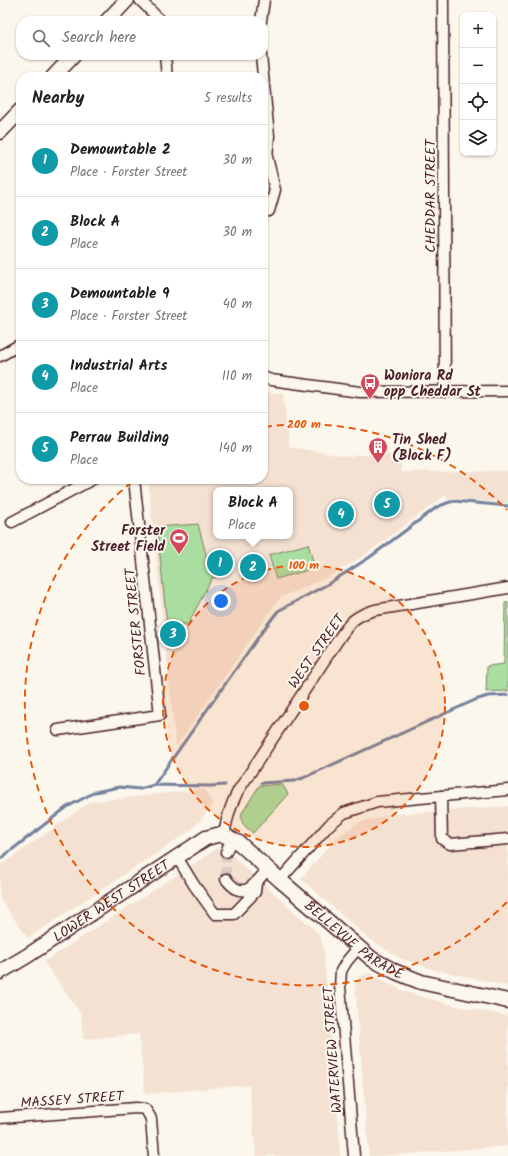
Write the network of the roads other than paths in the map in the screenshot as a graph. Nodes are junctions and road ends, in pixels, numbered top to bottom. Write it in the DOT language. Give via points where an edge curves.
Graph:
graph roads {
  1 [pos="127,0"];
  2 [pos="140,0"];
  3 [pos="264,0"];
  4 [pos="443,0"];
  5 [pos="111,16"];
  6 [pos="156,16"];
  7 [pos="262,16"];
  8 [pos="69,60"];
  9 [pos="165,60"];
  10 [pos="261,60"];
  11 [pos="58,72"];
  12 [pos="167,72"];
  13 [pos="263,72"];
  14 [pos="16,115"];
  15 [pos="268,126"];
  16 [pos="0,132"];
  17 [pos="268,146"];
  18 [pos="268,161"];
  19 [pos="269,210"];
  20 [pos="16,347"];
  21 [pos="0,356"];
  22 [pos="268,379"];
  23 [pos="508,391"];
  24 [pos="445,392"];
  25 [pos="84,484"];
  26 [pos="135,484"];
  27 [pos="12,522"];
  28 [pos="508,588"];
  29 [pos="58,730"];
  30 [pos="508,790"];
  31 [pos="441,796"];
  32 [pos="228,837"];
  33 [pos="508,839"];
  34 [pos="226,852"];
  35 [pos="177,857"];
  36 [pos="268,869"];
  37 [pos="226,879"];
  38 [pos="280,880"];
  39 [pos="256,882"];
  40 [pos="358,948"];
  41 [pos="0,972"];
  42 [pos="508,1001"];
  43 [pos="0,1118"];
  44 [pos="154,1156"];
  45 [pos="354,1156"];
  1 -- 5 [label="street"];
  2 -- 6 [label="street"];
  3 -- 7 [label="street"];
  4 -- 24 [label="street, CHEDDAR STREET"];
  8 -- 11 [label="street"];
  9 -- 12 [label="street"];
  10 -- 13 [label="street"];
  14 -- 16 [label="street"];
  15 -- 17 [label="street"];
  18 -- 19 [label="street" via="275,190"];
  20 -- 21 [label="street"];
  22 -- 24 [label="street" via="360,392"];
  23 -- 24 [label="street"];
  25 -- 27 [label="street"];
  26 -- 29 [label="street, FORSTER STREET" via="160,715"];
  28 -- 32 [label="street, WEST STREET" via="375,610 356,617 238,791 228,813"];
  30 -- 31 [label="street"];
  31 -- 33 [label="street" via="442,839 450,844"];
  31 -- 38 [label="street" via="378,802 344,813 329,825"];
  32 -- 34 [label="street, WEST STREET"];
  32 -- 35 [label="street, LOWER WEST STREET" via="216,835 206,838"];
  32 -- 36 [label="street, BELLEVUE PARADE" via="239,843"];
  35 -- 39 [label="street" via="215,914 234,914 255,892"];
  35 -- 41 [label="street, LOWER WEST STREET"];
  36 -- 38 [label="street, BELLEVUE PARADE"];
  36 -- 39 [label="street"];
  37 -- 39 [label="street" via="230,885 242,891 249,890"];
  38 -- 40 [label="street, BELLEVUE PARADE"];
  40 -- 42 [label="street, BELLEVUE PARADE" via="396,972 421,982"];
  40 -- 45 [label="street, WATERVIEW STREET" via="341,971 340,986"];
  43 -- 44 [label="street, MASSEY STREET" via="143,1108 149,1114"];
}
